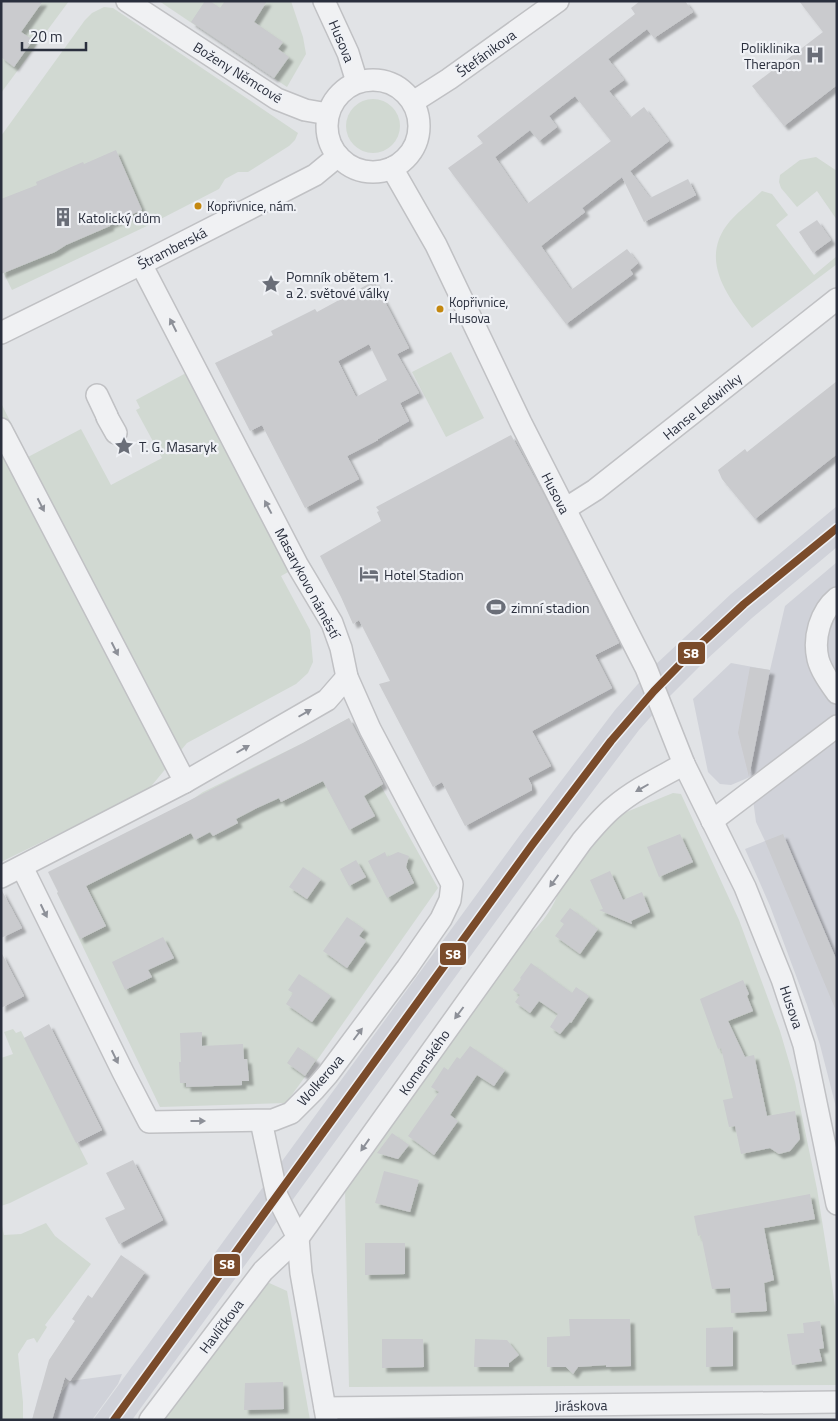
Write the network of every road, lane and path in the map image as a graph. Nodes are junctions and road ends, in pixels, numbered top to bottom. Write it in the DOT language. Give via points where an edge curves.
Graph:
graph roads {
  1 [pos="127,1"];
  2 [pos="324,1"];
  3 [pos="558,1"];
  4 [pos="357,82"];
  5 [pos="413,102"];
  6 [pos="328,114"];
  7 [pos="338,156"];
  8 [pos="392,168"];
  9 [pos="141,264"];
  10 [pos="837,299"];
  11 [pos="1,332"];
  12 [pos="97,395"];
  13 [pos="110,422"];
  14 [pos="1,429"];
  15 [pos="564,509"];
  16 [pos="837,598"];
  17 [pos="347,677"];
  18 [pos="837,693"];
  19 [pos="837,726"];
  20 [pos="684,764"];
  21 [pos="185,782"];
  22 [pos="712,821"];
  23 [pos="22,867"];
  24 [pos="1,877"];
  25 [pos="260,1121"];
  26 [pos="837,1204"];
  27 [pos="298,1238"];
  28 [pos="837,1402"];
  29 [pos="326,1414"];
  30 [pos="150,1420"];
  1 -- 6 [label="street, Boženy Němcové" via="277,99 305,110"];
  2 -- 4 [label="street, Husova" via="348,53"];
  3 -- 5 [label="street, Štefánikova"];
  4 -- 5 [label="street" via="386,81 401,89"];
  4 -- 6 [label="street" via="338,94"];
  5 -- 8 [label="street" via="420,124 417,140 410,153"];
  6 -- 7 [label="street" via="328,136"];
  7 -- 8 [label="street" via="363,171 378,172"];
  7 -- 9 [label="street, Štramberská" via="315,175"];
  8 -- 15 [label="street, Husova" via="436,245"];
  9 -- 11 [label="street, Štramberská"];
  17 -- 9 [label="street, Masarykovo náměstí, one-way" via="342,648 332,624 298,566"];
  10 -- 15 [label="street, Hanse Ledwinky" via="602,484"];
  12 -- 13 [label="street"];
  14 -- 21 [label="street, one-way"];
  15 -- 20 [label="street, Husova" via="646,668"];
  16 -- 18 [label="street" via="824,612 817,640 818,659"];
  21 -- 17 [label="street, one-way" via="327,700"];
  25 -- 17 [label="street, Wolkerova, one-way" via="290,1113 328,1074 407,968 441,919 450,900 452,884 370,729"];
  19 -- 22 [label="street"];
  20 -- 22 [label="street, Husova"];
  20 -- 27 [label="street, Komenského, one-way" via="616,806 582,841"];
  21 -- 23 [label="street"];
  22 -- 26 [label="street, Husova" via="745,887 804,1045"];
  23 -- 24 [label="street"];
  23 -- 25 [label="street, Wolkerova, one-way" via="149,1122"];
  25 -- 27 [label="street" via="277,1196"];
  27 -- 29 [label="street" via="301,1273"];
  27 -- 30 [label="street, Havlíčkova" via="263,1271"];
  28 -- 29 [label="street, Jiráskova"];
}
